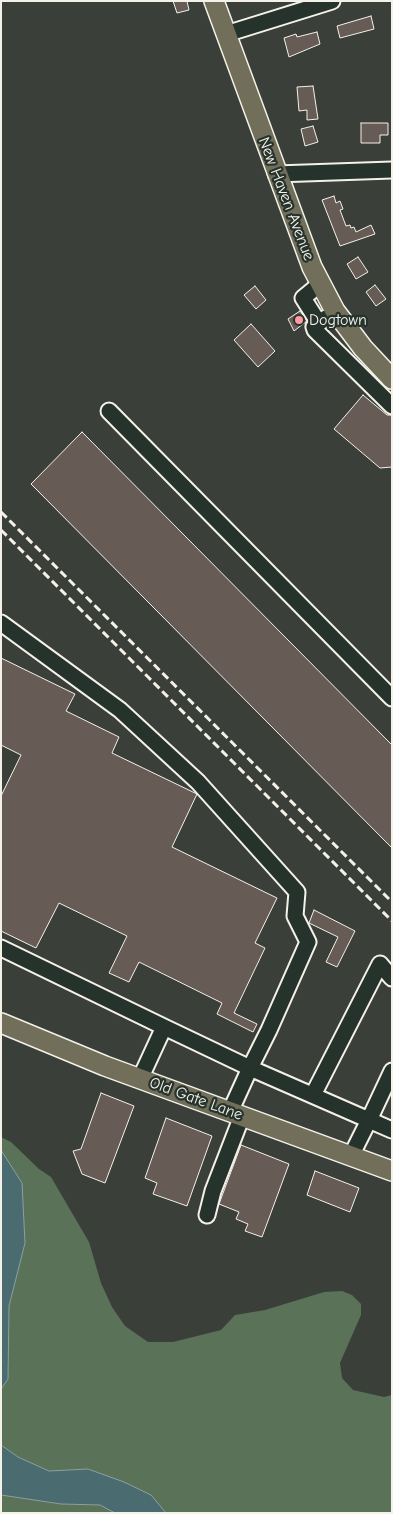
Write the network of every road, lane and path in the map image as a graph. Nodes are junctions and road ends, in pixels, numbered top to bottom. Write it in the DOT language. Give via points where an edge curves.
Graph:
graph roads {
  1 [pos="214,1"];
  2 [pos="332,1"];
  3 [pos="226,34"];
  4 [pos="392,170"];
  5 [pos="276,174"];
  6 [pos="320,284"];
  7 [pos="335,311"];
  8 [pos="319,323"];
  9 [pos="392,379"];
  10 [pos="389,400"];
  11 [pos="109,411"];
  12 [pos="1,623"];
  13 [pos="392,698"];
  14 [pos="1,948"];
  15 [pos="392,978"];
  16 [pos="1,1023"];
  17 [pos="164,1026"];
  18 [pos="250,1068"];
  19 [pos="392,1071"];
  20 [pos="140,1079"];
  21 [pos="313,1095"];
  22 [pos="236,1114"];
  23 [pos="369,1120"];
  24 [pos="392,1130"];
  25 [pos="351,1156"];
  26 [pos="392,1171"];
  27 [pos="207,1215"];
  1 -- 3 [label="main road, New Haven Avenue"];
  2 -- 3 [label="street"];
  3 -- 5 [label="main road, New Haven Avenue"];
  4 -- 5 [label="street"];
  5 -- 6 [label="main road, New Haven Avenue"];
  6 -- 7 [label="main road, New Haven Avenue"];
  6 -- 8 [label="street" via="303,298"];
  7 -- 8 [label="street"];
  7 -- 9 [label="main road, New Haven Avenue"];
  8 -- 10 [label="street" via="315,330"];
  11 -- 13 [label="street"];
  12 -- 18 [label="street" via="120,710 198,782 297,892 295,916 308,942"];
  14 -- 17 [label="street"];
  15 -- 21 [label="street" via="380,964"];
  16 -- 20 [label="main road, Old Gate Lane"];
  17 -- 18 [label="street"];
  17 -- 20 [label="street"];
  18 -- 21 [label="street"];
  18 -- 22 [label="street"];
  19 -- 23 [label="street"];
  20 -- 22 [label="main road, Old Gate Lane"];
  21 -- 23 [label="street"];
  22 -- 25 [label="main road, Old Gate Lane"];
  22 -- 27 [label="street"];
  23 -- 24 [label="street"];
  23 -- 25 [label="street"];
  25 -- 26 [label="main road, Old Gate Lane"];
}
